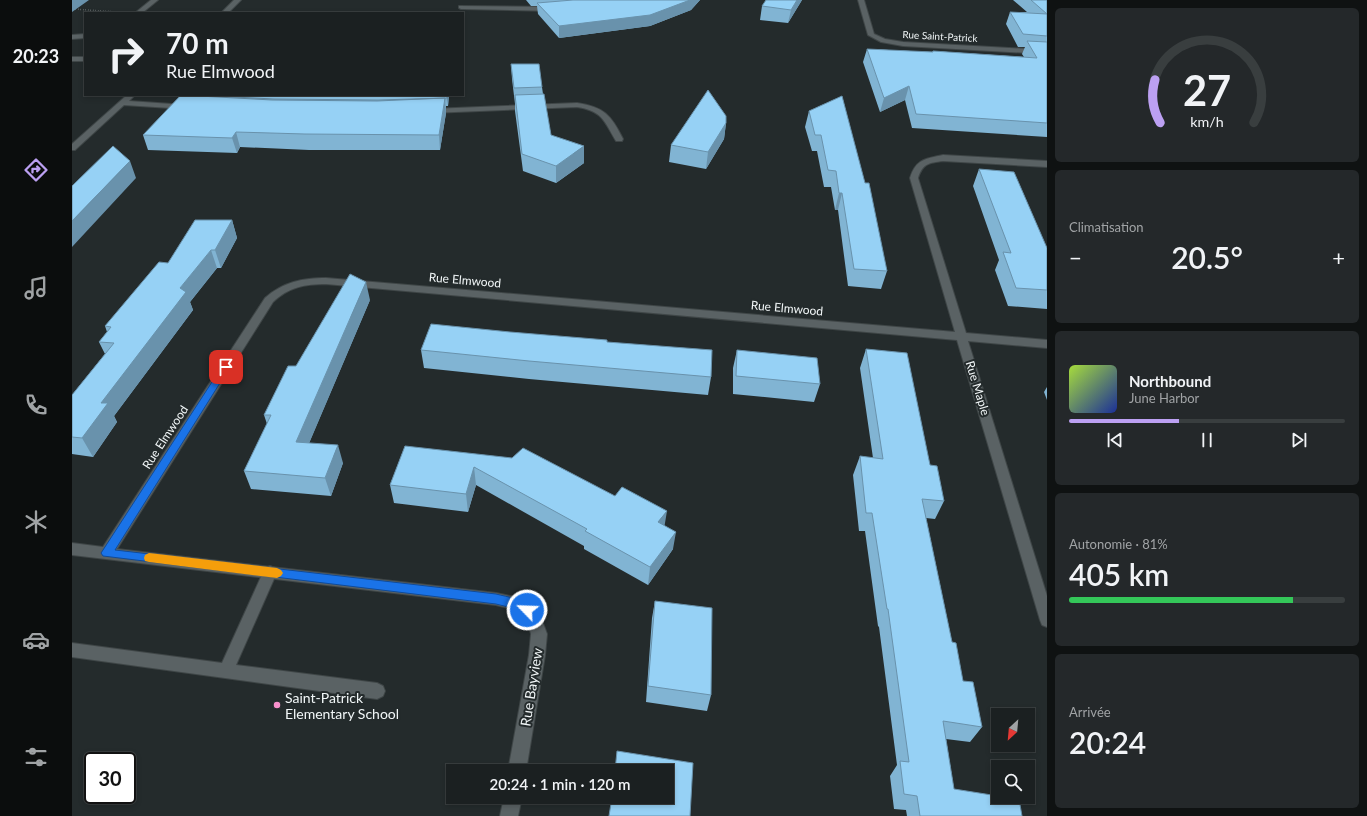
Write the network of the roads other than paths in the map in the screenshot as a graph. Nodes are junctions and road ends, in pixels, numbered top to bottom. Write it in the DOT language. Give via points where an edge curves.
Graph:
graph roads {
  1 [pos="155,0"];
  2 [pos="238,0"];
  3 [pos="861,0"];
  4 [pos="461,7"];
  5 [pos="561,8"];
  6 [pos="139,12"];
  7 [pos="225,12"];
  8 [pos="84,36"];
  9 [pos="72,37"];
  10 [pos="1047,52"];
  11 [pos="72,59"];
  12 [pos="84,59"];
  13 [pos="130,96"];
  14 [pos="122,103"];
  15 [pos="193,107"];
  16 [pos="422,111"];
  17 [pos="619,139"];
  18 [pos="72,148"];
  19 [pos="1047,164"];
  20 [pos="962,337"];
  21 [pos="1047,344"];
  22 [pos="72,549"];
  23 [pos="107,553"];
  24 [pos="270,572"];
  25 [pos="1047,620"];
  26 [pos="72,650"];
  27 [pos="226,671"];
  28 [pos="377,691"];
  29 [pos="518,764"];
  30 [pos="512,804"];
  31 [pos="509,816"];
  1 -- 6 [label="street"];
  2 -- 7 [label="street"];
  3 -- 10 [label="street, Rue Saint-Patrick" via="871,35 884,41"];
  4 -- 5 [label="street"];
  8 -- 9 [label="street"];
  11 -- 12 [label="street"];
  13 -- 14 [label="street"];
  14 -- 15 [label="street"];
  14 -- 18 [label="street"];
  16 -- 17 [label="street" via="587,106 609,118"];
  19 -- 20 [label="street, Rue Maple" via="943,158 926,161 916,168 914,178"];
  20 -- 21 [label="street, Rue Elmwood"];
  20 -- 23 [label="street, Rue Elmwood" via="334,282 310,281 292,284 278,291 269,300"];
  20 -- 25 [label="street, Rue Maple"];
  22 -- 23 [label="street, Rue Bayview"];
  23 -- 24 [label="street, Rue Bayview"];
  24 -- 27 [label="street"];
  24 -- 29 [label="street, Rue Bayview" via="496,599 515,603 527,610 535,620 539,634"];
  26 -- 27 [label="street"];
  27 -- 28 [label="street"];
  30 -- 31 [label="street"];
}
